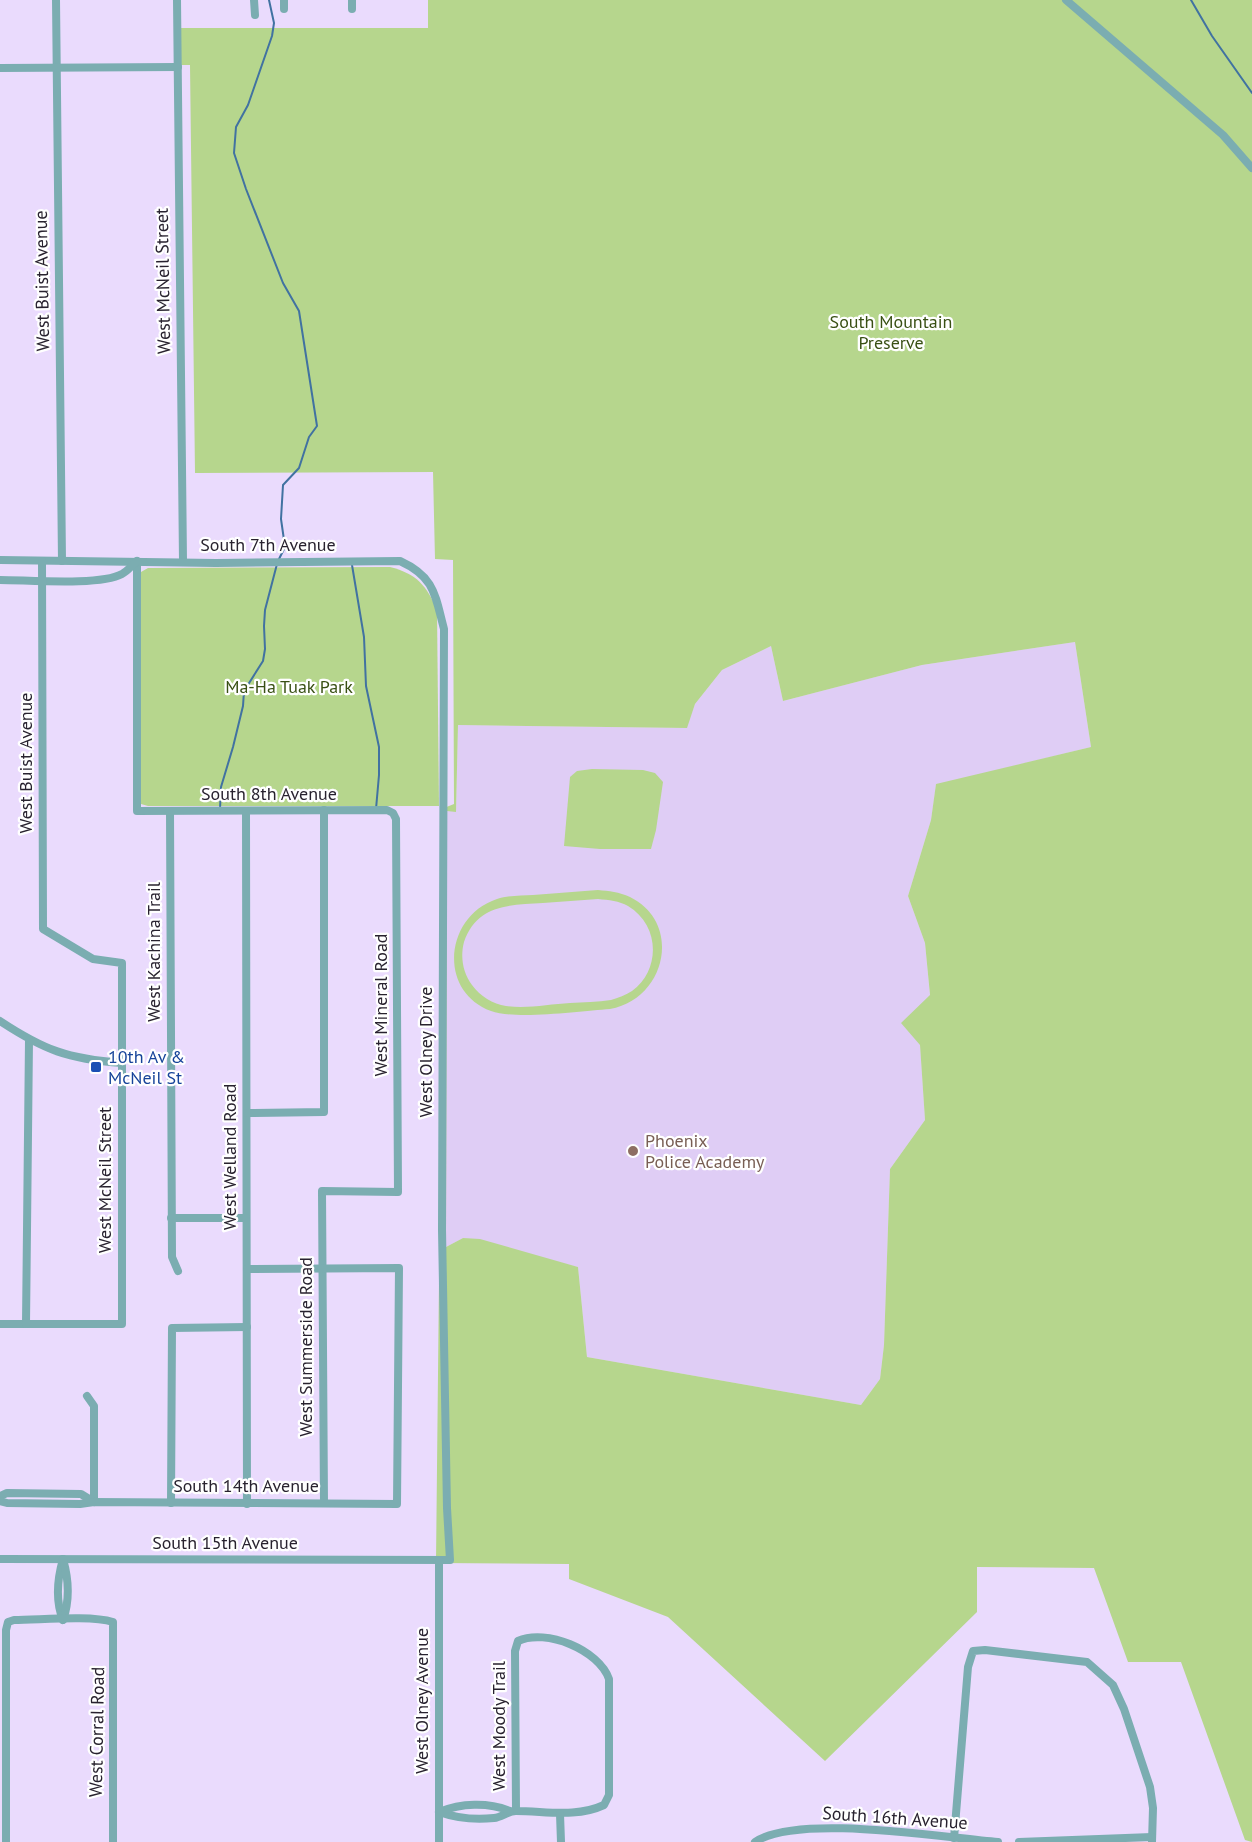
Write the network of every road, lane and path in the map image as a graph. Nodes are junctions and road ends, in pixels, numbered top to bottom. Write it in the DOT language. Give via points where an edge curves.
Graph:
graph roads {
  1 [pos="56,0"];
  2 [pos="177,0"];
  3 [pos="255,0"];
  4 [pos="1066,0"];
  5 [pos="255,15"];
  6 [pos="56,67"];
  7 [pos="178,67"];
  8 [pos="0,68"];
  9 [pos="1252,168"];
  10 [pos="0,560"];
  11 [pos="42,561"];
  12 [pos="62,561"];
  13 [pos="137,561"];
  14 [pos="183,561"];
  15 [pos="400,561"];
  16 [pos="0,580"];
  17 [pos="42,580"];
  18 [pos="324,810"];
  19 [pos="170,811"];
  20 [pos="246,811"];
  21 [pos="396,819"];
  22 [pos="122,963"];
  23 [pos="0,1021"];
  24 [pos="29,1040"];
  25 [pos="122,1063"];
  26 [pos="247,1113"];
  27 [pos="322,1191"];
  28 [pos="171,1218"];
  29 [pos="246,1218"];
  30 [pos="322,1268"];
  31 [pos="247,1269"];
  32 [pos="178,1271"];
  33 [pos="0,1324"];
  34 [pos="26,1324"];
  35 [pos="247,1328"];
  36 [pos="87,1395"];
  37 [pos="0,1496"];
  38 [pos="18,1498"];
  39 [pos="0,1501"];
  40 [pos="94,1502"];
  41 [pos="171,1503"];
  42 [pos="324,1503"];
  43 [pos="247,1504"];
  44 [pos="0,1559"];
  45 [pos="63,1559"];
  46 [pos="439,1560"];
  47 [pos="450,1560"];
  48 [pos="58,1593"];
  49 [pos="68,1593"];
  50 [pos="63,1620"];
  51 [pos="513,1811"];
  52 [pos="439,1812"];
  53 [pos="560,1814"];
  54 [pos="954,1839"];
  55 [pos="1152,1840"];
  56 [pos="6,1842"];
  57 [pos="113,1842"];
  58 [pos="439,1842"];
  59 [pos="561,1842"];
  60 [pos="755,1842"];
  61 [pos="998,1842"];
  62 [pos="1019,1842"];
  1 -- 6 [label="street, West Buist Avenue"];
  2 -- 7 [label="street, West McNeil Street"];
  3 -- 5 [label="street"];
  4 -- 9 [label="street" via="1222,135"];
  6 -- 7 [label="street"];
  6 -- 8 [label="street"];
  6 -- 12 [label="street, West Buist Avenue"];
  7 -- 14 [label="street, West McNeil Street"];
  10 -- 11 [label="street, South 7th Avenue"];
  11 -- 12 [label="street, South 7th Avenue"];
  11 -- 17 [label="street, West Buist Avenue"];
  12 -- 13 [label="street, South 7th Avenue"];
  13 -- 14 [label="street, South 7th Avenue"];
  13 -- 17 [label="street" via="110,578"];
  13 -- 19 [label="street, South 8th Avenue" via="137,811"];
  14 -- 15 [label="street, South 7th Avenue"];
  15 -- 47 [label="street, West Olney Drive" via="417,569 433,588 444,629 442,1230"];
  16 -- 17 [label="street"];
  17 -- 22 [label="street, West Buist Avenue" via="43,929 93,959"];
  18 -- 20 [label="street, South 8th Avenue"];
  18 -- 21 [label="street, South 8th Avenue" via="387,810"];
  18 -- 26 [label="street" via="324,1112"];
  19 -- 20 [label="street, South 8th Avenue"];
  19 -- 28 [label="street, West Kachina Trail"];
  20 -- 26 [label="street, West Welland Road"];
  21 -- 27 [label="street, West Mineral Road" via="398,1192"];
  22 -- 25 [label="street, West McNeil Street"];
  23 -- 24 [label="street"];
  24 -- 25 [label="street" via="75,1057"];
  24 -- 34 [label="street"];
  25 -- 34 [label="street, West McNeil Street" via="122,1324"];
  26 -- 29 [label="street, West Welland Road"];
  27 -- 30 [label="street, West Summerside Road"];
  28 -- 29 [label="street"];
  28 -- 32 [label="street, West Kachina Trail" via="172,1257"];
  29 -- 31 [label="street, West Welland Road"];
  30 -- 31 [label="street"];
  30 -- 42 [label="street, West Summerside Road"];
  30 -- 42 [label="street, South 14th Avenue" via="399,1268 397,1504"];
  31 -- 35 [label="street, West Welland Road"];
  33 -- 34 [label="street"];
  35 -- 41 [label="street" via="172,1328"];
  35 -- 43 [label="street, West Welland Road"];
  36 -- 40 [label="street" via="94,1406"];
  37 -- 38 [label="street, South 14th Avenue" via="7,1493"];
  38 -- 39 [label="street, South 14th Avenue"];
  38 -- 40 [label="street, South 14th Avenue"];
  40 -- 41 [label="street, South 14th Avenue"];
  41 -- 43 [label="street, South 14th Avenue"];
  42 -- 43 [label="street, South 14th Avenue"];
  44 -- 45 [label="street, South 15th Avenue"];
  45 -- 46 [label="street, South 15th Avenue"];
  45 -- 48 [label="street"];
  45 -- 49 [label="street"];
  46 -- 47 [label="street, South 15th Avenue"];
  46 -- 52 [label="street, West Olney Avenue"];
  48 -- 49 [label="street"];
  48 -- 50 [label="street"];
  49 -- 50 [label="street"];
  50 -- 56 [label="street" via="8,1622"];
  50 -- 57 [label="street, West Corral Road" via="113,1622"];
  51 -- 52 [label="street" via="496,1818 456,1818"];
  51 -- 53 [label="street"];
  51 -- 53 [label="street, West Moody Trail" via="514,1651 518,1641 526,1637 550,1638 591,1654 609,1679 609,1795 604,1805 594,1810"];
  52 -- 58 [label="street, West Olney Avenue"];
  53 -- 59 [label="street"];
  54 -- 55 [label="street" via="968,1666 974,1651 985,1650 1088,1662 1113,1685 1150,1787"];
  54 -- 60 [label="street, South 16th Avenue" via="850,1828 767,1835"];
  54 -- 61 [label="street, South 16th Avenue"];
  55 -- 62 [label="street"];
}
